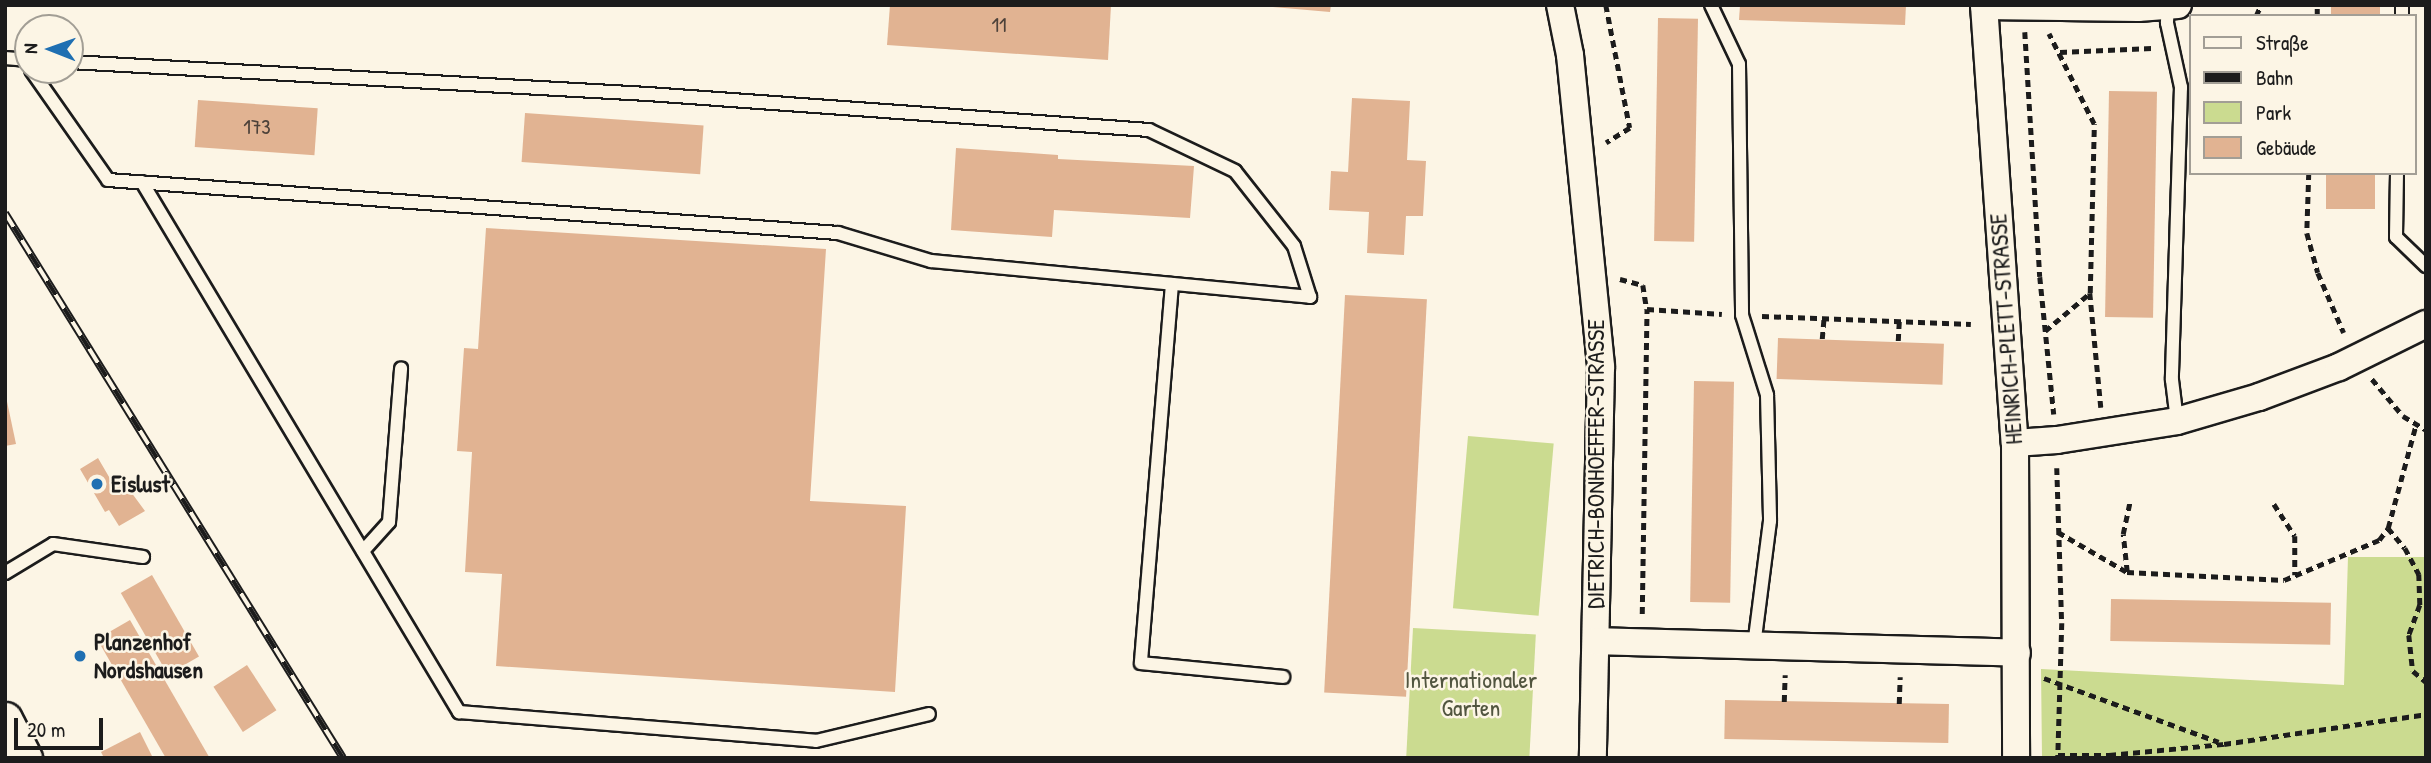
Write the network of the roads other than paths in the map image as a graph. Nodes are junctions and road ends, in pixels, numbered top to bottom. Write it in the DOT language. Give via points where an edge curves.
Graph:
graph roads {
  1 [pos="1560,5"];
  2 [pos="1711,5"];
  3 [pos="1984,6"];
  4 [pos="2173,6"];
  5 [pos="2024,15"];
  6 [pos="84,63"];
  7 [pos="42,84"];
  8 [pos="2397,175"];
  9 [pos="142,182"];
  10 [pos="2426,266"];
  11 [pos="1172,284"];
  12 [pos="2426,324"];
  13 [pos="401,368"];
  14 [pos="2177,421"];
  15 [pos="2015,443"];
  16 [pos="363,551"];
  17 [pos="143,557"];
  18 [pos="5,573"];
  19 [pos="1596,641"];
  20 [pos="1754,646"];
  21 [pos="2017,661"];
  22 [pos="1283,677"];
  23 [pos="929,714"];
  24 [pos="5,719"];
  25 [pos="25,758"];
  26 [pos="1593,758"];
  27 [pos="2016,758"];
  1 -- 19 [label="street, DIETRICH-BONHOEFFER-STRASSE" via="1570,55 1601,368"];
  2 -- 20 [label="lane" via="1739,64 1742,315 1767,395 1770,521"];
  3 -- 5 [label="street"];
  3 -- 15 [label="street, HEINRICH-PLETT-STRASSE"];
  4 -- 5 [label="street"];
  4 -- 14 [label="lane" via="2172,48 2181,87 2172,380"];
  6 -- 11 [label="lane" via="648,94 1149,130 1235,171 1294,246 1310,297"];
  7 -- 9 [label="lane" via="108,180"];
  8 -- 10 [label="lane" via="2396,237"];
  9 -- 11 [label="lane" via="838,233 931,261"];
  9 -- 16 [label="lane"];
  11 -- 22 [label="lane" via="1141,663"];
  12 -- 14 [label="street" via="2355,359 2259,397"];
  13 -- 16 [label="lane" via="389,522"];
  14 -- 15 [label="street"];
  15 -- 21 [label="street, HEINRICH-PLETT-STRASSE"];
  16 -- 23 [label="lane" via="459,712 816,741"];
  17 -- 18 [label="lane" via="53,544"];
  19 -- 20 [label="street"];
  19 -- 26 [label="street, DIETRICH-BONHOEFFER-STRASSE"];
  20 -- 21 [label="street"];
  21 -- 27 [label="street, HEINRICH-PLETT-STRASSE"];
  24 -- 25 [label="street"];
}
